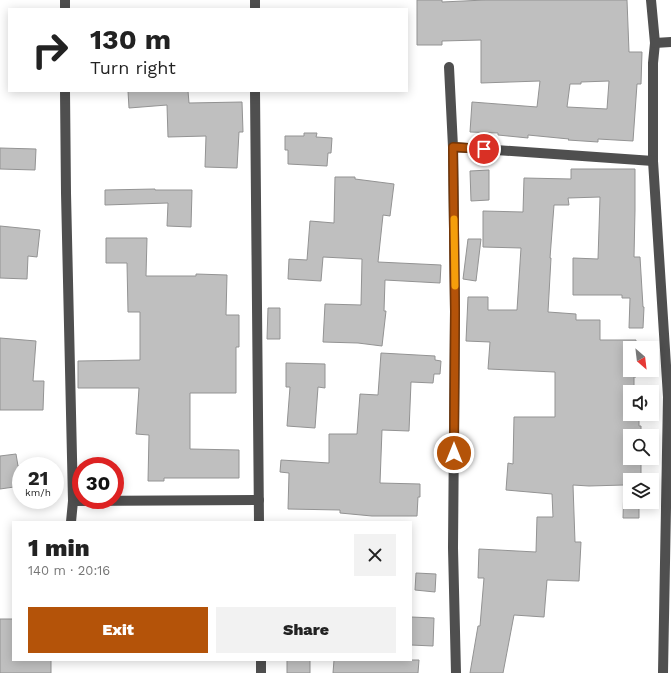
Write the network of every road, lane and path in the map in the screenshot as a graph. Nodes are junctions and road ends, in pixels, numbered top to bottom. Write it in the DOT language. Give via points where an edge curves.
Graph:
graph roads {
  1 [pos="651,0"];
  2 [pos="671,42"];
  3 [pos="655,43"];
  4 [pos="449,67"];
  5 [pos="66,92"];
  6 [pos="255,92"];
  7 [pos="453,147"];
  8 [pos="653,161"];
  9 [pos="669,397"];
  10 [pos="72,459"];
  11 [pos="259,500"];
  12 [pos="124,501"];
  13 [pos="72,509"];
  14 [pos="71,521"];
  15 [pos="259,521"];
  16 [pos="261,661"];
  17 [pos="261,673"];
  18 [pos="456,673"];
  19 [pos="663,673"];
  1 -- 3 [label="street"];
  2 -- 3 [label="street"];
  3 -- 8 [label="street"];
  4 -- 7 [label="street"];
  5 -- 10 [label="street"];
  6 -- 11 [label="street"];
  7 -- 8 [label="street"];
  7 -- 18 [label="street" via="453,548"];
  8 -- 9 [label="street"];
  9 -- 19 [label="street"];
  11 -- 12 [label="street"];
  11 -- 15 [label="street"];
  13 -- 14 [label="street"];
  16 -- 17 [label="street"];
}
